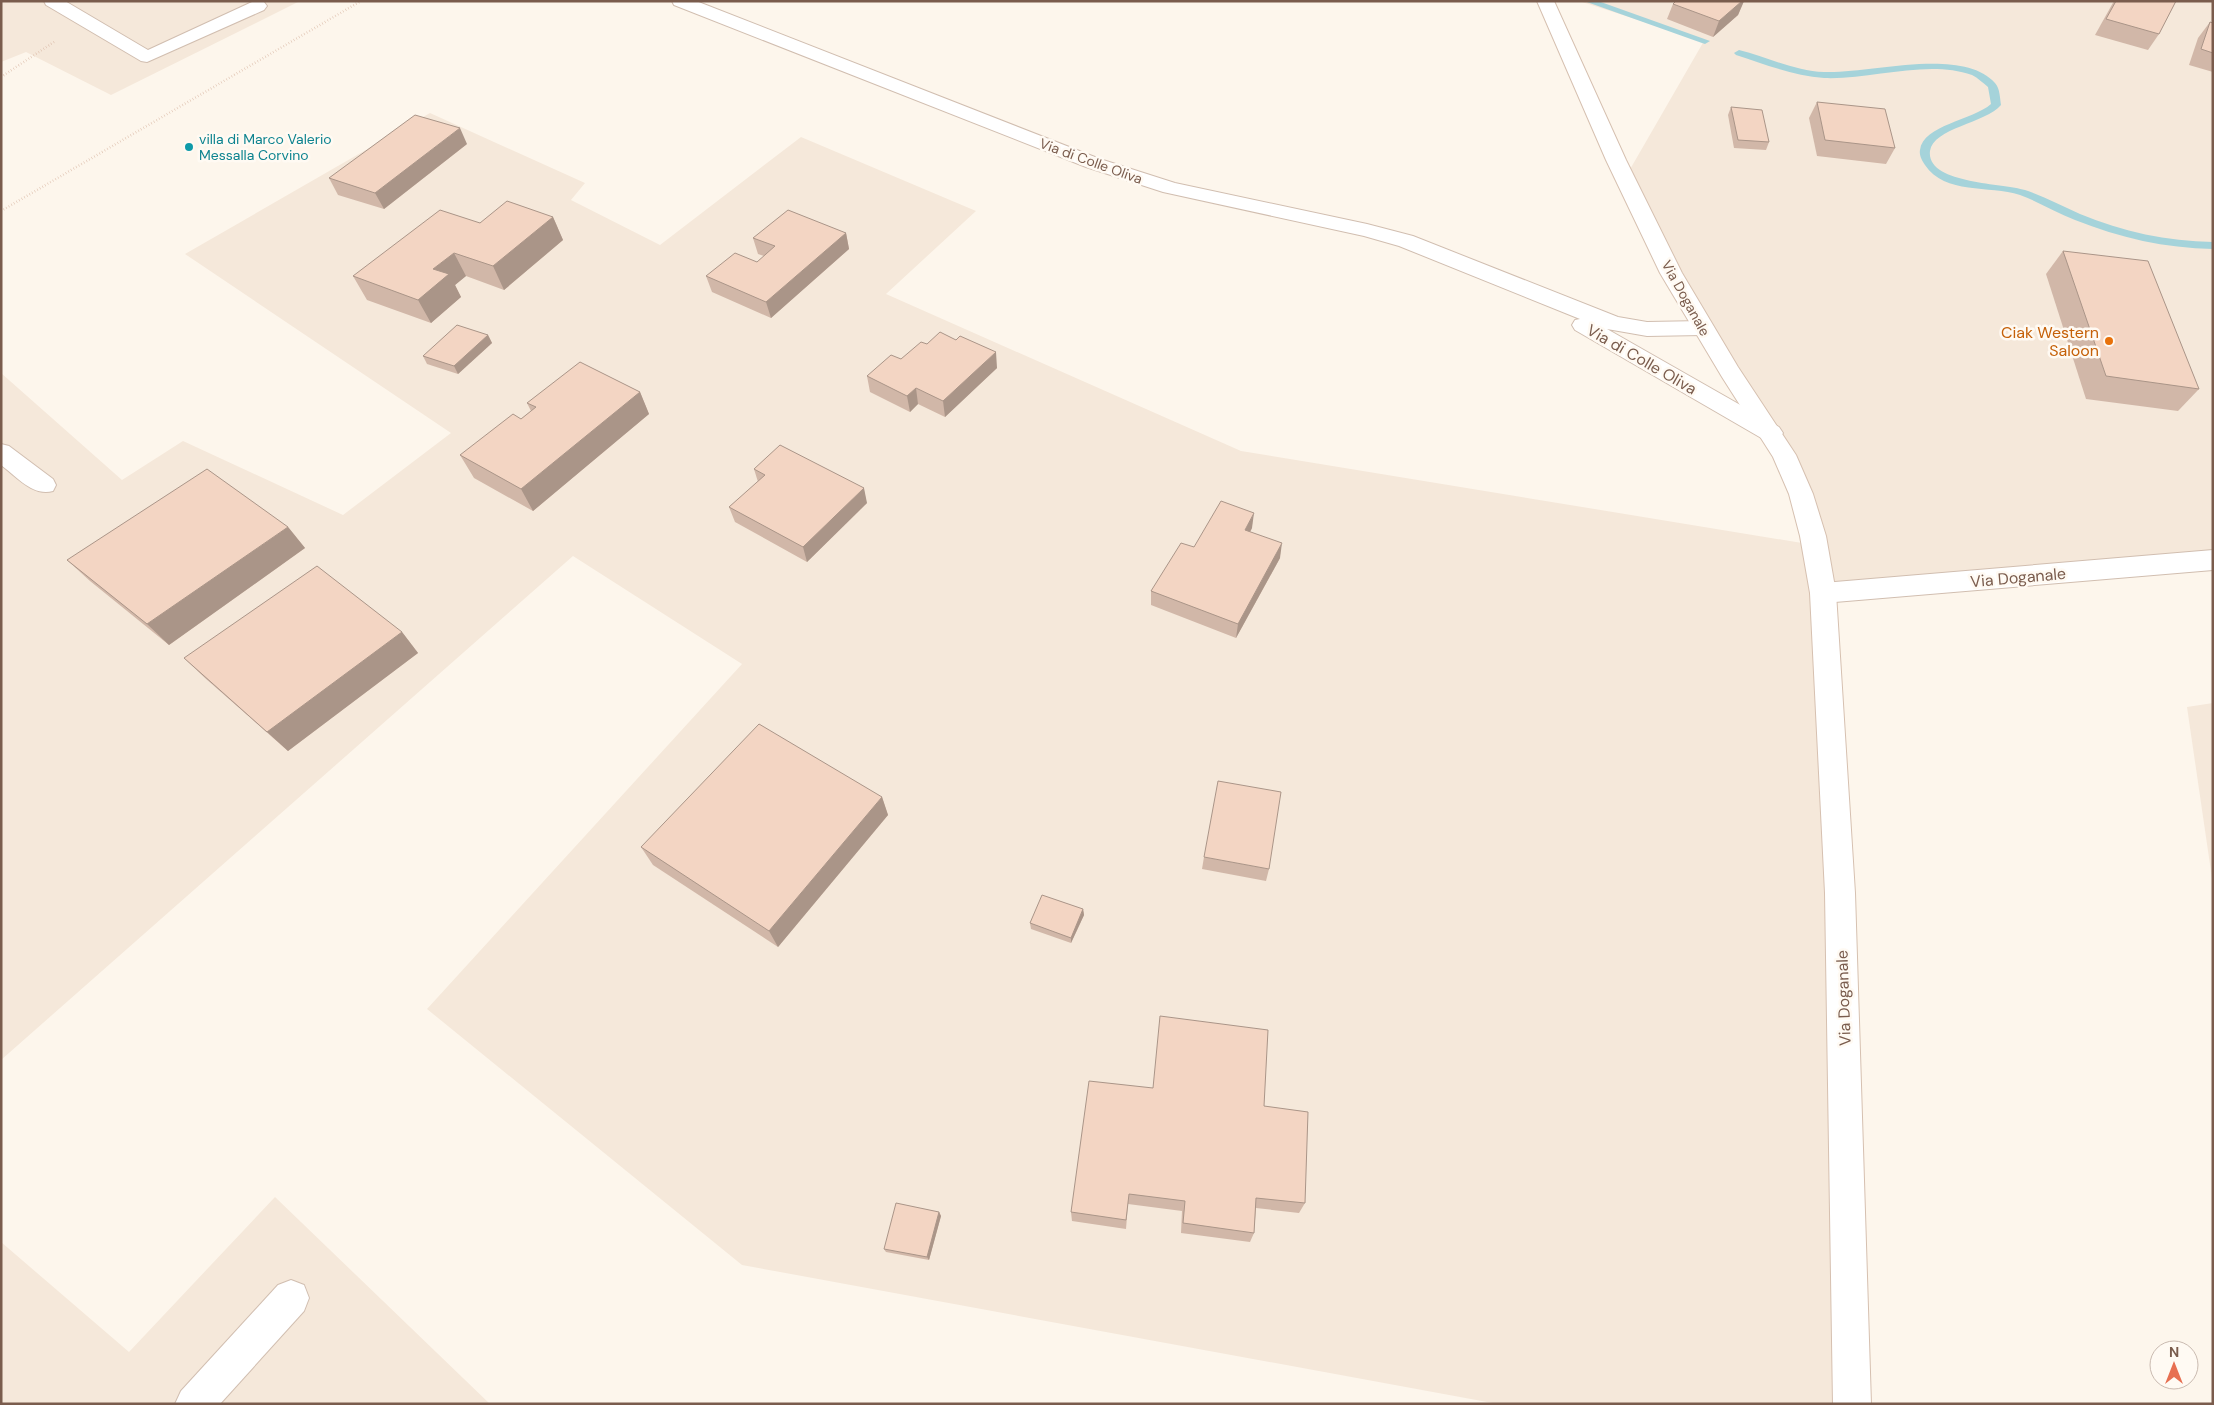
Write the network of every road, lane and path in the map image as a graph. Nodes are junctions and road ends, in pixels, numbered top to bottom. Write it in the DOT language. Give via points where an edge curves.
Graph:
graph roads {
  1 [pos="52,1"];
  2 [pos="361,1"];
  3 [pos="680,1"];
  4 [pos="1545,1"];
  5 [pos="258,6"];
  6 [pos="90,24"];
  7 [pos="1,77"];
  8 [pos="1,211"];
  9 [pos="1512,285"];
  10 [pos="1703,328"];
  11 [pos="1771,434"];
  12 [pos="1,452"];
  13 [pos="44,485"];
  14 [pos="2213,560"];
  15 [pos="1823,593"];
  16 [pos="291,1298"];
  17 [pos="194,1404"];
  18 [pos="1852,1404"];
  1 -- 6 [label="street"];
  2 -- 8 [label="path"];
  3 -- 9 [label="street, Via di Colle Oliva" via="1118,172 1198,195 1386,234 1430,249"];
  4 -- 10 [label="street, Via Doganale" via="1616,160 1671,273"];
  5 -- 6 [label="street" via="147,57"];
  6 -- 7 [label="path" via="54,42"];
  9 -- 10 [label="street, Via di Colle Oliva" via="1614,324 1647,329"];
  9 -- 11 [label="street, Via di Colle Oliva"];
  10 -- 11 [label="street, Via Doganale"];
  11 -- 15 [label="street, Via Doganale" via="1792,472 1805,507"];
  12 -- 13 [label="street"];
  14 -- 15 [label="street, Via Doganale"];
  15 -- 18 [label="street, Via Doganale" via="1840,893"];
  16 -- 17 [label="street"];
}
